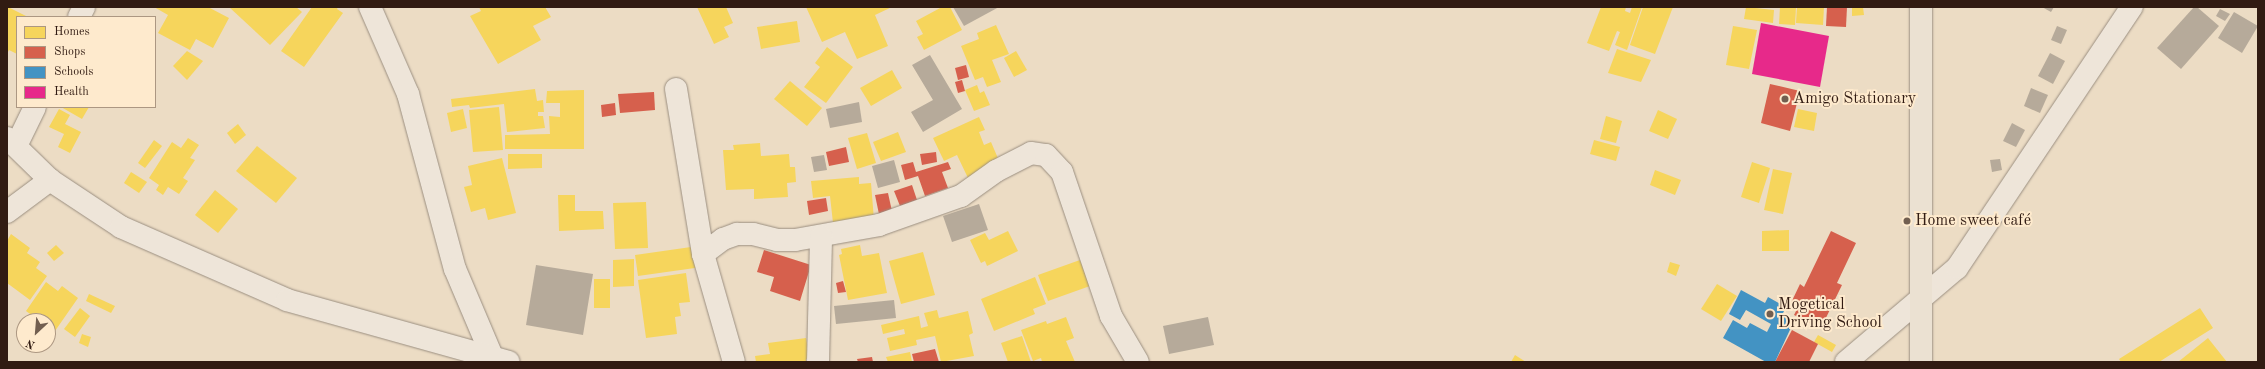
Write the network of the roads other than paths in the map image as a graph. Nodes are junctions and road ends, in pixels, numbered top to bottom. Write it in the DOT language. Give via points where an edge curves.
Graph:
graph roads {
  1 [pos="84,7"];
  2 [pos="370,7"];
  3 [pos="1921,7"];
  4 [pos="2132,7"];
  5 [pos="80,16"];
  6 [pos="676,89"];
  7 [pos="34,108"];
  8 [pos="11,142"];
  9 [pos="50,180"];
  10 [pos="7,212"];
  11 [pos="821,237"];
  12 [pos="703,254"];
  13 [pos="1922,297"];
  14 [pos="501,359"];
  15 [pos="734,362"];
  16 [pos="818,362"];
  17 [pos="1138,362"];
  18 [pos="1846,362"];
  19 [pos="1921,362"];
  1 -- 5 [label="street"];
  2 -- 14 [label="street" via="408,94 455,269"];
  3 -- 13 [label="highway"];
  4 -- 13 [label="street" via="1957,268"];
  6 -- 12 [label="street"];
  7 -- 8 [label="street"];
  8 -- 9 [label="street"];
  9 -- 10 [label="street"];
  9 -- 14 [label="street" via="121,227 287,300"];
  11 -- 12 [label="street" via="777,240 753,234 737,234 723,239"];
  11 -- 16 [label="street"];
  11 -- 17 [label="street" via="879,225 927,210 961,196 996,171 1031,152 1046,155 1062,172 1111,316"];
  12 -- 15 [label="street"];
  13 -- 18 [label="street"];
  13 -- 19 [label="highway"];
}
